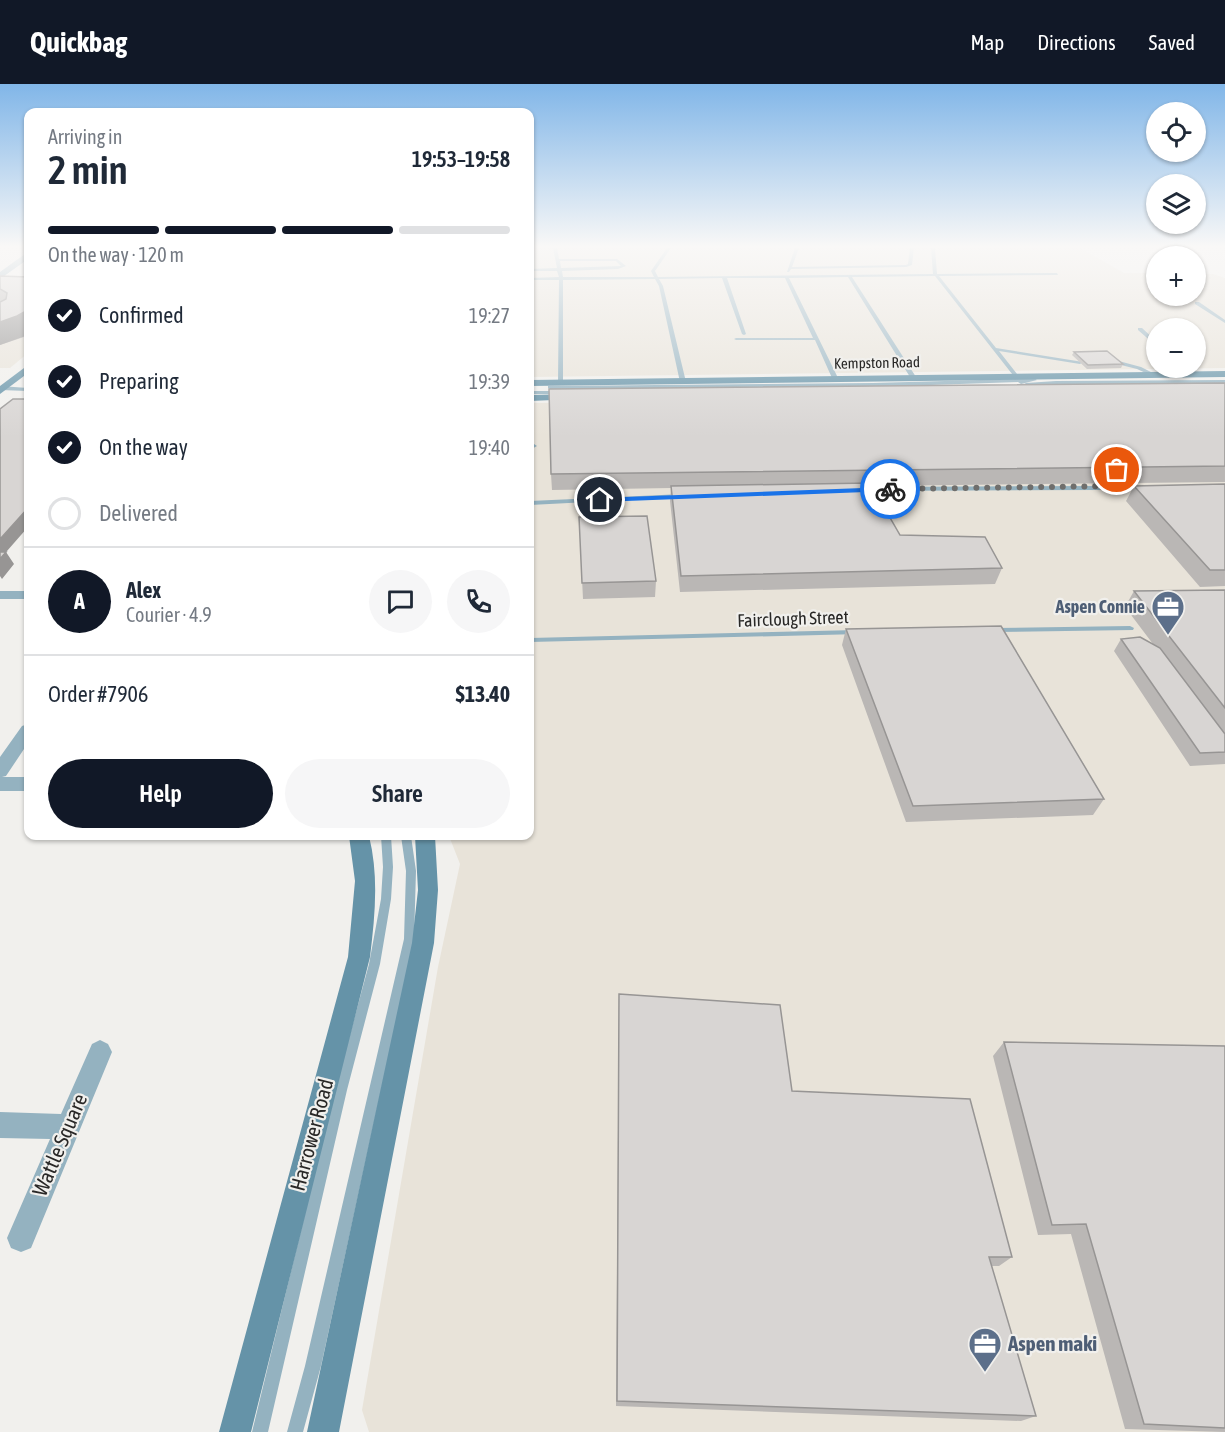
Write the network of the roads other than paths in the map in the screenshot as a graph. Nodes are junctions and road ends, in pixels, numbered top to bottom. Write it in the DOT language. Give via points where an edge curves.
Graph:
graph roads {
  1 [pos="561,311"];
  2 [pos="667,311"];
  3 [pos="736,311"];
  4 [pos="803,311"];
  5 [pos="871,311"];
  6 [pos="964,311"];
  7 [pos="1209,311"];
  8 [pos="1225,322"];
  9 [pos="1140,329"];
  10 [pos="744,334"];
  11 [pos="1146,334"];
  12 [pos="736,339"];
  13 [pos="816,339"];
  14 [pos="994,350"];
  15 [pos="1115,362"];
  16 [pos="24,371"];
  17 [pos="1146,372"];
  18 [pos="1206,373"];
  19 [pos="1146,374"];
  20 [pos="1087,375"];
  21 [pos="1225,376"];
  22 [pos="913,377"];
  23 [pos="835,378"];
  24 [pos="560,382"];
  25 [pos="683,382"];
  26 [pos="1225,382"];
  27 [pos="1022,383"];
  28 [pos="24,385"];
  29 [pos="534,385"];
  30 [pos="534,385"];
  31 [pos="1225,388"];
  32 [pos="2,389"];
  33 [pos="24,390"];
  34 [pos="24,393"];
  35 [pos="534,396"];
  36 [pos="24,399"];
  37 [pos="1110,461"];
  38 [pos="860,489"];
  39 [pos="695,496"];
  40 [pos="534,503"];
  41 [pos="0,595"];
  42 [pos="24,595"];
  43 [pos="1130,628"];
  44 [pos="981,630"];
  45 [pos="866,632"];
  46 [pos="534,640"];
  47 [pos="24,736"];
  48 [pos="0,771"];
  49 [pos="0,784"];
  50 [pos="24,784"];
  51 [pos="360,840"];
  52 [pos="386,840"];
  53 [pos="407,840"];
  54 [pos="426,840"];
  55 [pos="99,1052"];
  56 [pos="0,1125"];
  57 [pos="67,1127"];
  58 [pos="21,1238"];
  59 [pos="235,1432"];
  60 [pos="260,1432"];
  61 [pos="295,1432"];
  62 [pos="323,1432"];
  1 -- 24 [label="lane"];
  2 -- 25 [label="lane"];
  3 -- 10 [label="lane"];
  4 -- 13 [label="lane"];
  5 -- 22 [label="lane"];
  6 -- 14 [label="lane"];
  7 -- 8 [label="lane"];
  9 -- 11 [label="lane"];
  12 -- 13 [label="lane"];
  13 -- 23 [label="lane"];
  14 -- 20 [label="lane" via="1076,362"];
  14 -- 27 [label="lane"];
  15 -- 17 [label="lane"];
  16 -- 32 [label="main road"];
  18 -- 21 [label="main road, Kempston Road"];
  19 -- 20 [label="main road, Kempston Road"];
  20 -- 27 [label="main road, Kempston Road"];
  21 -- 27 [label="lane"];
  22 -- 23 [label="main road, Kempston Road"];
  22 -- 27 [label="main road, Kempston Road"];
  23 -- 25 [label="main road, Kempston Road"];
  24 -- 25 [label="main road, Kempston Road"];
  24 -- 29 [label="main road, Kempston Road"];
  26 -- 27 [label="lane"];
  27 -- 30 [label="lane"];
  27 -- 31 [label="main road, Kempston Road"];
  27 -- 35 [label="main road, Kempston Road"];
  28 -- 32 [label="main road"];
  32 -- 33 [label="lane"];
  32 -- 34 [label="lane"];
  32 -- 36 [label="main road"];
  37 -- 38 [label="lane" via="1121,479 1120,486"];
  39 -- 40 [label="lane"];
  41 -- 42 [label="street"];
  43 -- 44 [label="lane"];
  45 -- 46 [label="lane, Fairclough Street"];
  47 -- 48 [label="street"];
  49 -- 50 [label="street"];
  51 -- 59 [label="main road, Harrower Road" via="366,873 359,957"];
  52 -- 60 [label="lane" via="388,891 381,936"];
  53 -- 61 [label="lane" via="411,871 409,939"];
  54 -- 62 [label="main road" via="429,889 423,943"];
  55 -- 57 [label="street, Wattle Square"];
  56 -- 57 [label="street"];
  57 -- 58 [label="street, Wattle Square"];
}
